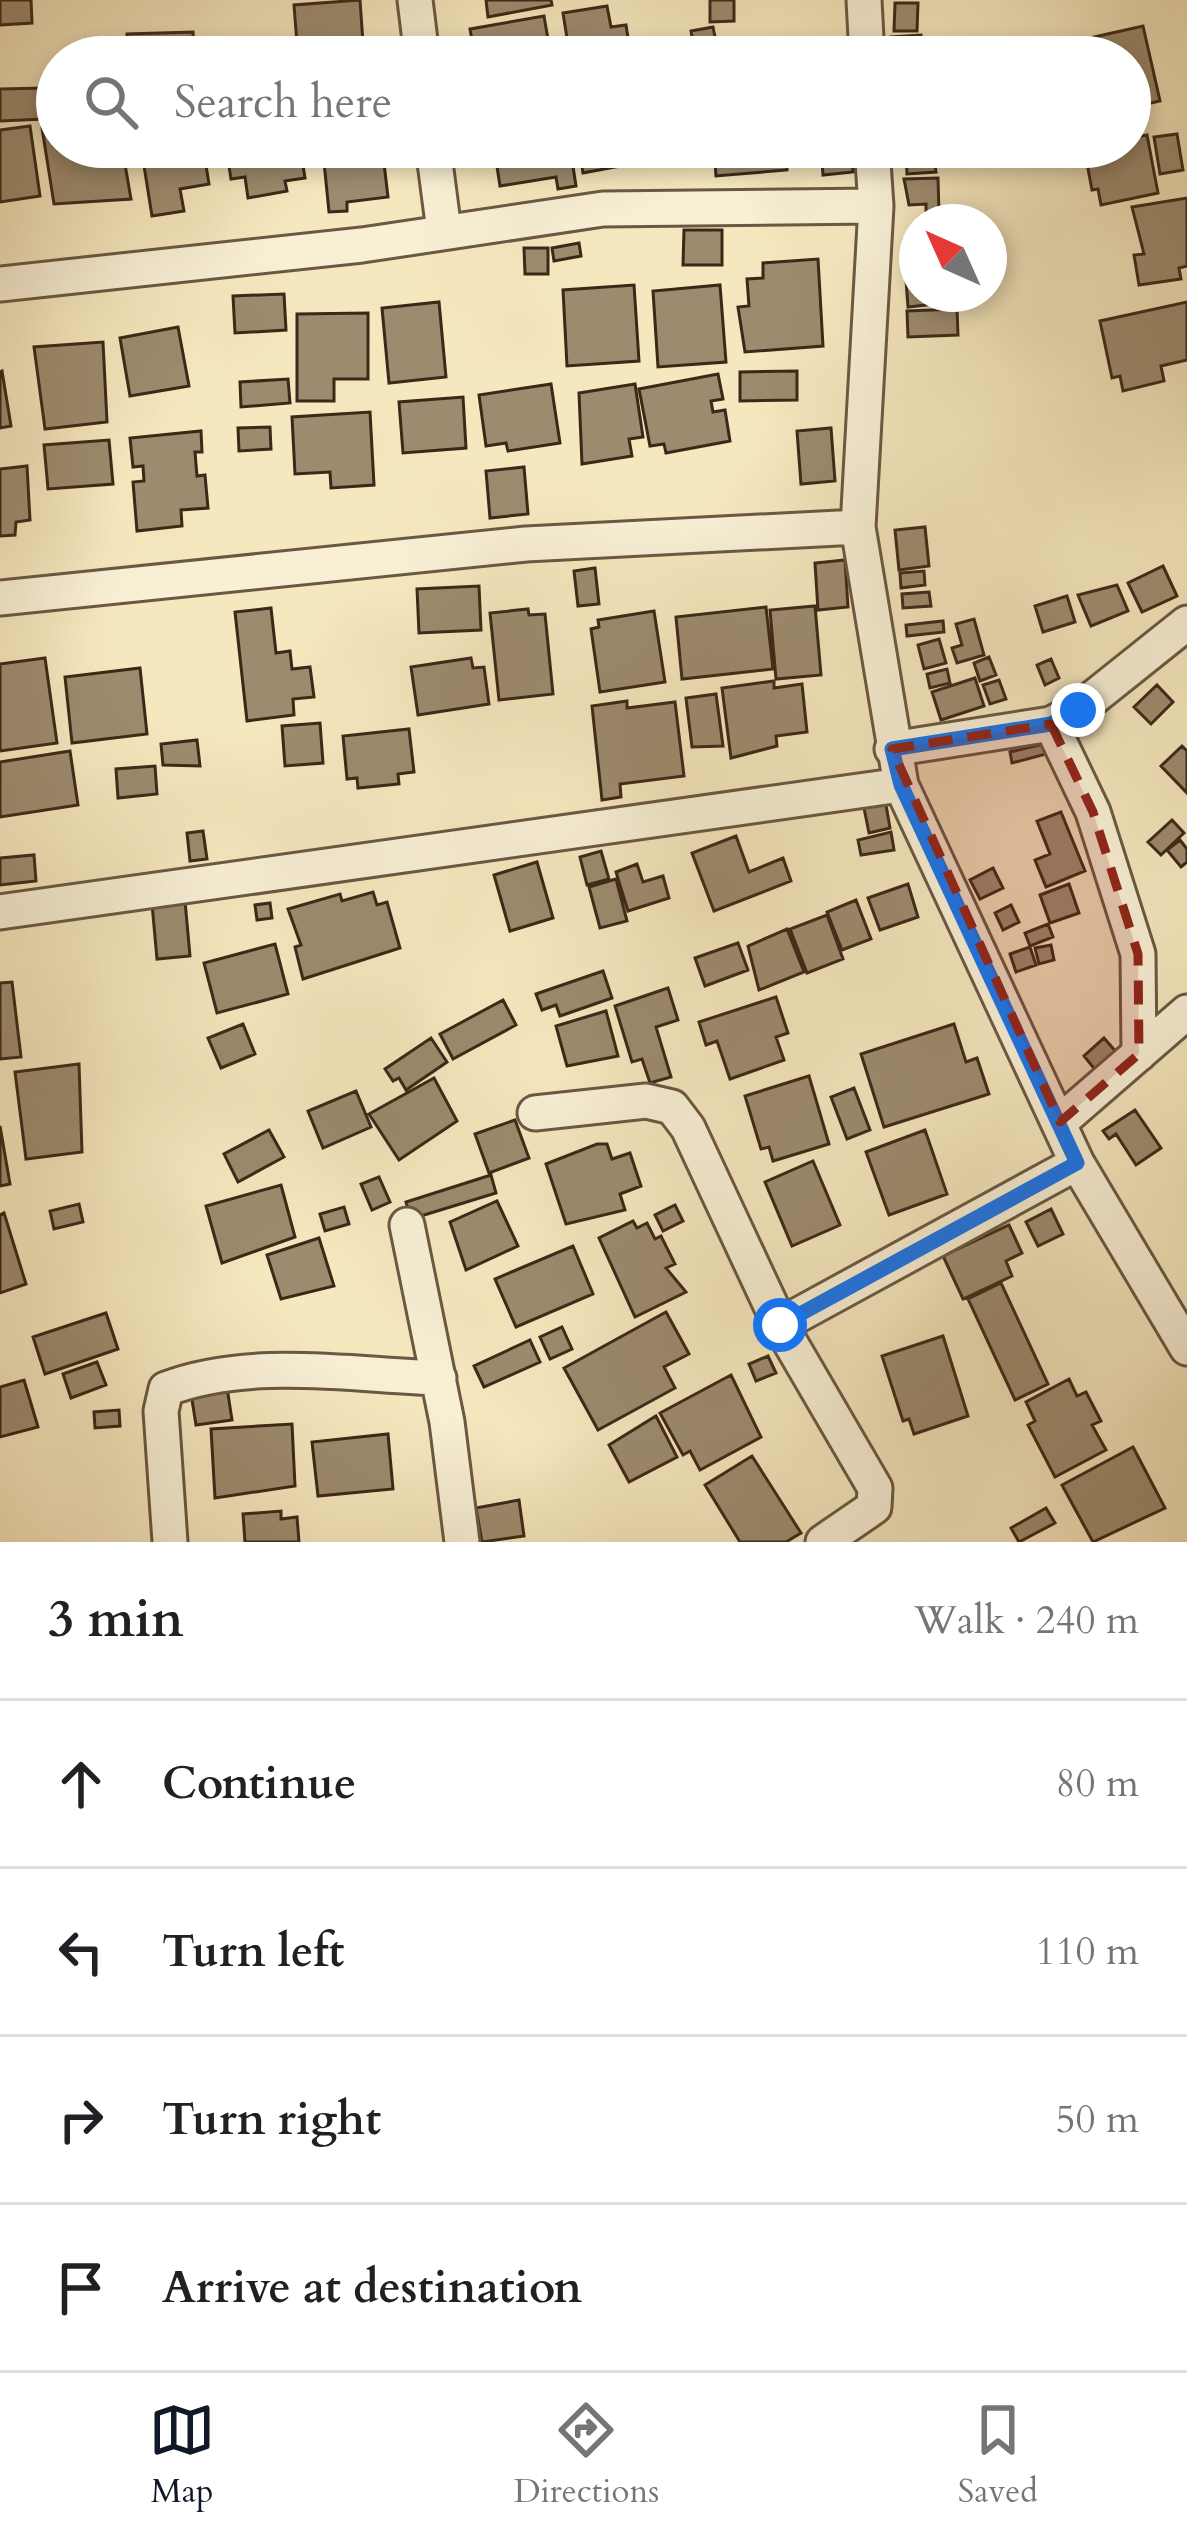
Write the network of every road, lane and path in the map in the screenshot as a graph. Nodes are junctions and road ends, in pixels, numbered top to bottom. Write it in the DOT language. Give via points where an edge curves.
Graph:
graph roads {
  1 [pos="415,0"];
  2 [pos="864,0"];
  3 [pos="419,36"];
  4 [pos="866,36"];
  5 [pos="436,168"];
  6 [pos="873,168"];
  7 [pos="876,206"];
  8 [pos="444,231"];
  9 [pos="0,284"];
  10 [pos="858,527"];
  11 [pos="0,598"];
  12 [pos="1187,623"];
  13 [pos="1051,724"];
  14 [pos="892,749"];
  15 [pos="901,785"];
  16 [pos="0,912"];
  17 [pos="1187,1012"];
  18 [pos="1139,1054"];
  19 [pos="535,1112"];
  20 [pos="1060,1122"];
  21 [pos="1077,1163"];
  22 [pos="407,1226"];
  23 [pos="780,1325"];
  24 [pos="1187,1348"];
  25 [pos="439,1378"];
  26 [pos="170,1542"];
  27 [pos="461,1542"];
  28 [pos="824,1542"];
  1 -- 3 [label="street"];
  2 -- 4 [label="street"];
  5 -- 8 [label="street"];
  6 -- 7 [label="street"];
  7 -- 8 [label="street" via="603,209"];
  7 -- 10 [label="street"];
  8 -- 9 [label="street"];
  10 -- 11 [label="street" via="526,544"];
  10 -- 14 [label="street"];
  12 -- 13 [label="street"];
  13 -- 14 [label="street"];
  13 -- 18 [label="street" via="1094,812 1138,954"];
  14 -- 15 [label="street"];
  15 -- 16 [label="street"];
  15 -- 20 [label="street"];
  17 -- 18 [label="street"];
  18 -- 20 [label="street"];
  19 -- 23 [label="street" via="646,1101 672,1106"];
  20 -- 21 [label="street"];
  21 -- 23 [label="street"];
  21 -- 24 [label="street"];
  22 -- 25 [label="street"];
  23 -- 28 [label="street" via="878,1496 857,1523"];
  25 -- 26 [label="street" via="276,1372 166,1389"];
  25 -- 27 [label="street"];
}
